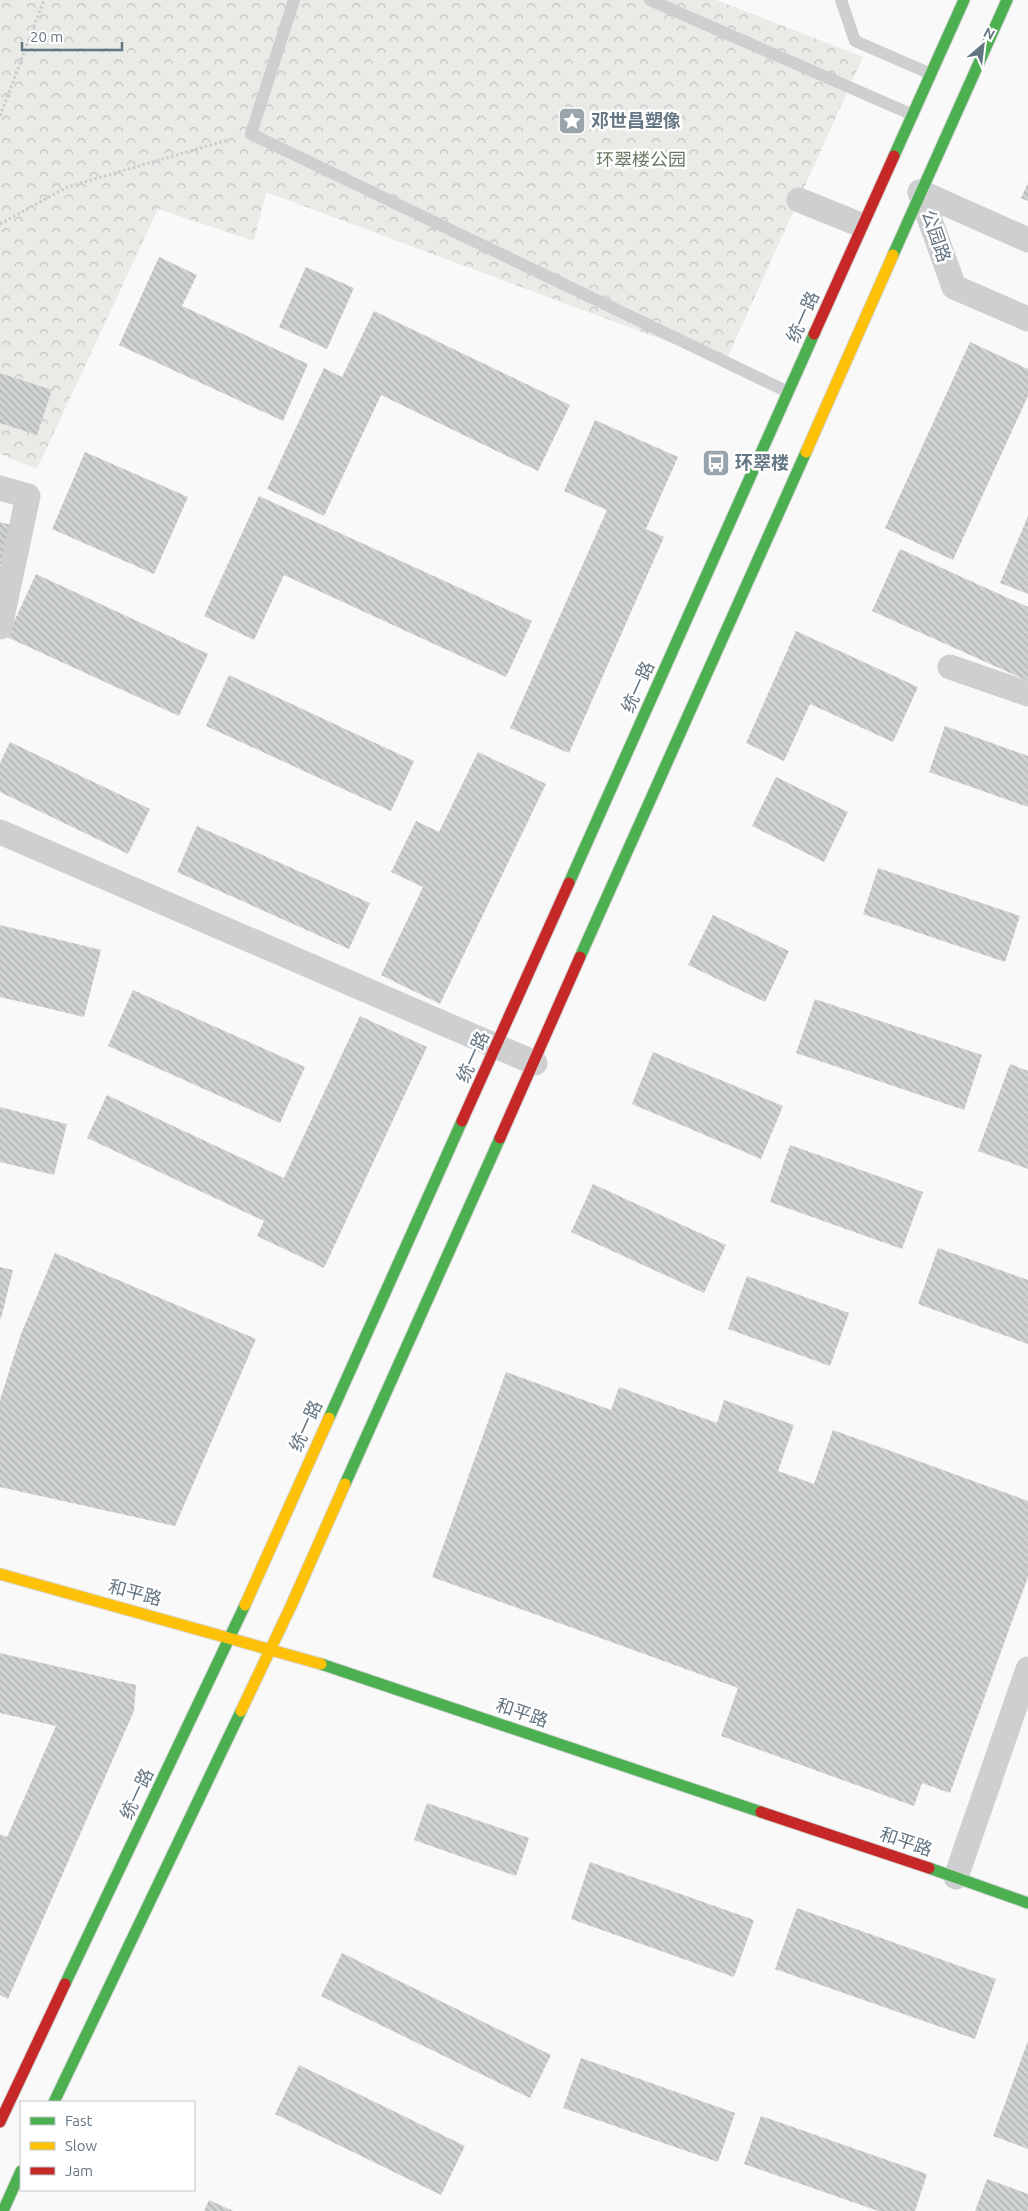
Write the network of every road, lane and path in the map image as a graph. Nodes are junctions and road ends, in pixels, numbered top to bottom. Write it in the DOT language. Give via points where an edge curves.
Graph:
graph roads {
  1 [pos="44,0"];
  2 [pos="294,0"];
  3 [pos="650,0"];
  4 [pos="842,0"];
  5 [pos="964,0"];
  6 [pos="1007,0"];
  7 [pos="931,74"];
  8 [pos="913,114"];
  9 [pos="0,116"];
  10 [pos="251,134"];
  11 [pos="920,192"];
  12 [pos="799,200"];
  13 [pos="856,223"];
  14 [pos="0,224"];
  15 [pos="1028,240"];
  16 [pos="1028,319"];
  17 [pos="788,392"];
  18 [pos="0,488"];
  19 [pos="0,627"];
  20 [pos="950,667"];
  21 [pos="1028,694"];
  22 [pos="0,832"];
  23 [pos="497,1046"];
  24 [pos="535,1063"];
  25 [pos="0,1574"];
  26 [pos="230,1637"];
  27 [pos="271,1649"];
  28 [pos="1028,1669"];
  29 [pos="956,1877"];
  30 [pos="1028,1903"];
  31 [pos="54,2101"];
  32 [pos="0,2122"];
  33 [pos="20,2173"];
  34 [pos="1,2211"];
  1 -- 9 [label="path"];
  2 -- 10 [label="lane"];
  3 -- 8 [label="lane"];
  4 -- 7 [label="lane" via="855,41"];
  5 -- 7 [label="main road, 统一路"];
  6 -- 11 [label="main road"];
  7 -- 8 [label="main road, 统一路"];
  8 -- 17 [label="main road, 统一路"];
  10 -- 14 [label="path" via="68,187"];
  10 -- 17 [label="lane"];
  11 -- 15 [label="street, 公园路"];
  11 -- 16 [label="street, 公园路" via="954,287"];
  11 -- 24 [label="main road"];
  12 -- 13 [label="street"];
  17 -- 23 [label="main road, 统一路"];
  18 -- 19 [label="street" via="28,496"];
  20 -- 21 [label="street"];
  22 -- 23 [label="street"];
  23 -- 24 [label="street"];
  23 -- 26 [label="main road, 统一路"];
  24 -- 27 [label="main road"];
  25 -- 26 [label="main road, 和平路"];
  26 -- 27 [label="main road, 和平路"];
  26 -- 32 [label="main road, 统一路"];
  27 -- 29 [label="main road, 和平路"];
  27 -- 31 [label="main road"];
  28 -- 29 [label="street"];
  29 -- 30 [label="main road, 和平路"];
  33 -- 34 [label="main road"];
}
